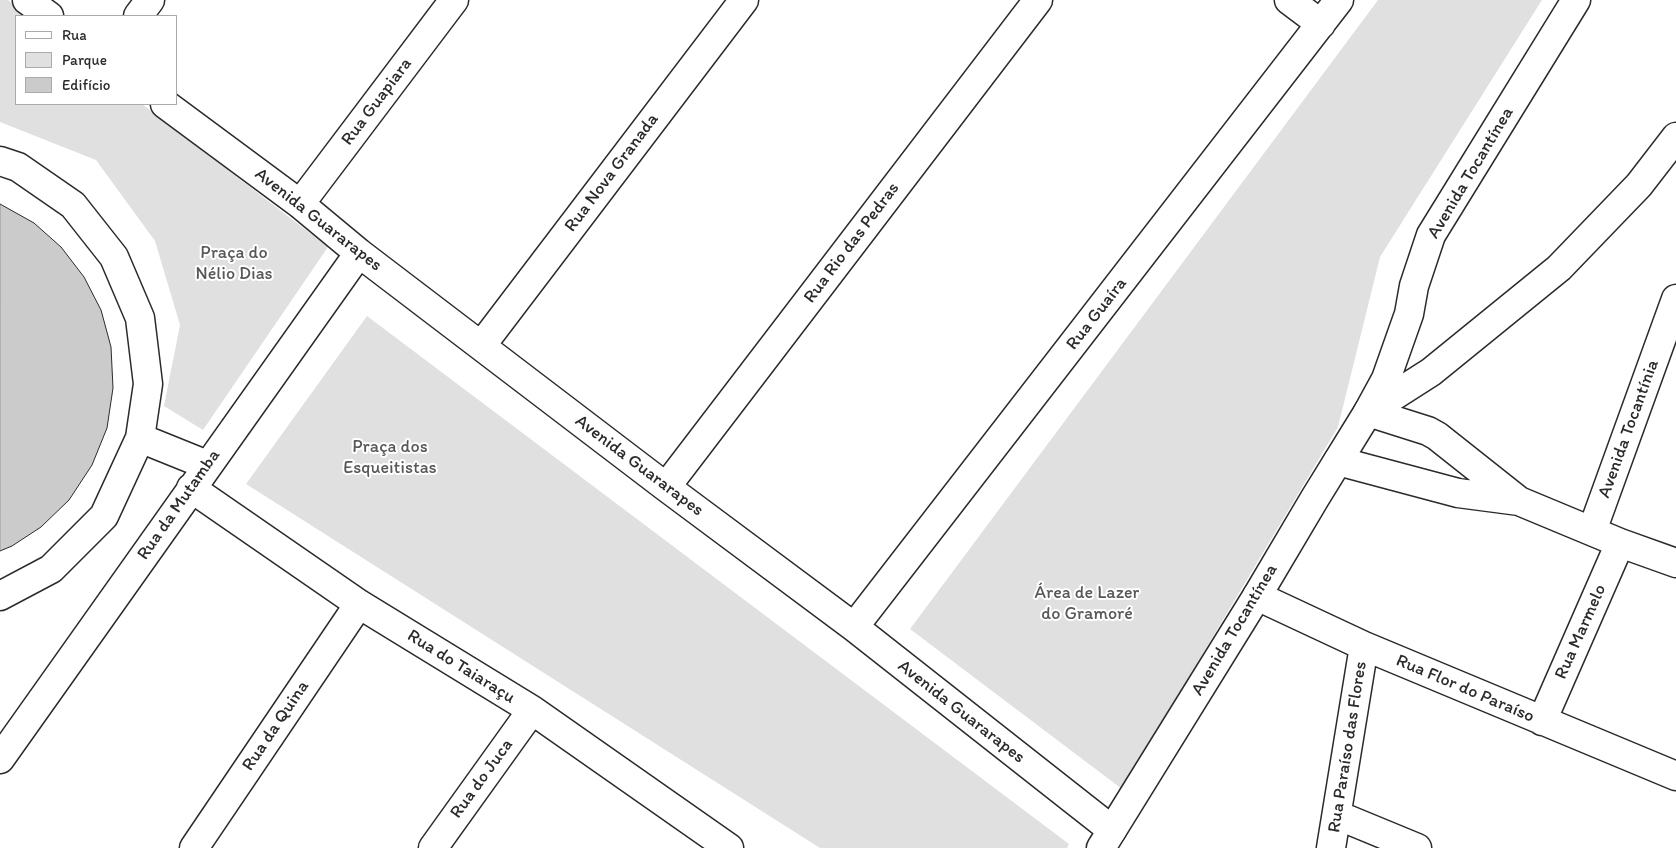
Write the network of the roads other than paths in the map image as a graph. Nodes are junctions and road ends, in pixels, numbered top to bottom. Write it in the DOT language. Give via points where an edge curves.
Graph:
graph roads {
  1 [pos="27,0"];
  2 [pos="150,0"];
  3 [pos="454,0"];
  4 [pos="744,0"];
  5 [pos="1038,0"];
  6 [pos="1289,0"];
  7 [pos="1339,0"];
  8 [pos="1576,0"];
  9 [pos="48,15"];
  10 [pos="139,15"];
  11 [pos="1321,24"];
  12 [pos="166,105"];
  13 [pos="1676,137"];
  14 [pos="0,161"];
  15 [pos="300,204"];
  16 [pos="358,253"];
  17 [pos="1676,299"];
  18 [pos="481,346"];
  19 [pos="1368,412"];
  20 [pos="140,438"];
  21 [pos="1338,461"];
  22 [pos="207,465"];
  23 [pos="666,487"];
  24 [pos="191,488"];
  25 [pos="1519,501"];
  26 [pos="1592,531"];
  27 [pos="1620,543"];
  28 [pos="1676,563"];
  29 [pos="0,596"];
  30 [pos="1258,596"];
  31 [pos="359,604"];
  32 [pos="854,627"];
  33 [pos="1364,646"];
  34 [pos="532,710"];
  35 [pos="1542,721"];
  36 [pos="0,759"];
  37 [pos="1676,776"];
  38 [pos="1337,815"];
  39 [pos="1106,839"];
  40 [pos="700,840"];
  41 [pos="194,848"];
  42 [pos="433,848"];
  43 [pos="729,848"];
  44 [pos="1331,848"];
  45 [pos="1417,848"];
  1 -- 9 [label="street"];
  2 -- 10 [label="street"];
  3 -- 15 [label="street, Rua Guapiara"];
  4 -- 18 [label="street, Rua Nova Granada"];
  5 -- 23 [label="street, Rua Rio das Pedras"];
  6 -- 11 [label="street"];
  7 -- 11 [label="street, Rua Guaíra"];
  8 -- 19 [label="street, Avenida Tocantínea" via="1431,235 1414,286 1409,314 1386,379"];
  11 -- 32 [label="street, Rua Guaíra"];
  12 -- 15 [label="street, Avenida Guararapes"];
  13 -- 19 [label="street, Avenida Tocantínea" via="1639,185 1559,268 1431,372"];
  14 -- 20 [label="street" via="18,167 73,205 114,257 140,318 148,384"];
  15 -- 16 [label="street, Avenida Guararapes"];
  16 -- 18 [label="street, Avenida Guararapes"];
  16 -- 22 [label="street, Rua da Mutamba"];
  17 -- 26 [label="street, Avenida Tocantínia"];
  18 -- 23 [label="street, Avenida Guararapes"];
  19 -- 21 [label="street, Avenida Tocantínea"];
  19 -- 25 [label="street" via="1437,436"];
  20 -- 22 [label="street"];
  20 -- 29 [label="street" via="104,516 51,569"];
  21 -- 25 [label="street" via="1458,494"];
  21 -- 30 [label="street, Avenida Tocantínea"];
  22 -- 24 [label="street, Rua da Mutamba"];
  23 -- 32 [label="street, Avenida Guararapes"];
  24 -- 31 [label="street, Rua do Taiaraçu"];
  24 -- 36 [label="street, Rua da Mutamba"];
  25 -- 26 [label="street"];
  26 -- 27 [label="street"];
  27 -- 28 [label="street"];
  27 -- 35 [label="street, Rua Marmelo"];
  30 -- 33 [label="street, Rua Flor do Paraíso"];
  30 -- 39 [label="street, Avenida Tocantínea"];
  31 -- 34 [label="street, Rua do Taiaraçu"];
  31 -- 41 [label="street, Rua da Quina"];
  32 -- 39 [label="street, Avenida Guararapes"];
  33 -- 35 [label="street, Rua Flor do Paraíso"];
  33 -- 38 [label="street, Rua Paraíso das Flores"];
  34 -- 40 [label="street, Rua do Taiaraçu"];
  34 -- 42 [label="street, Rua do Juca"];
  35 -- 37 [label="street, Rua Flor do Paraíso"];
  38 -- 44 [label="street, Rua Paraíso das Flores"];
  38 -- 45 [label="street"];
  40 -- 43 [label="street, Rua do Taiaraçu"];
}
